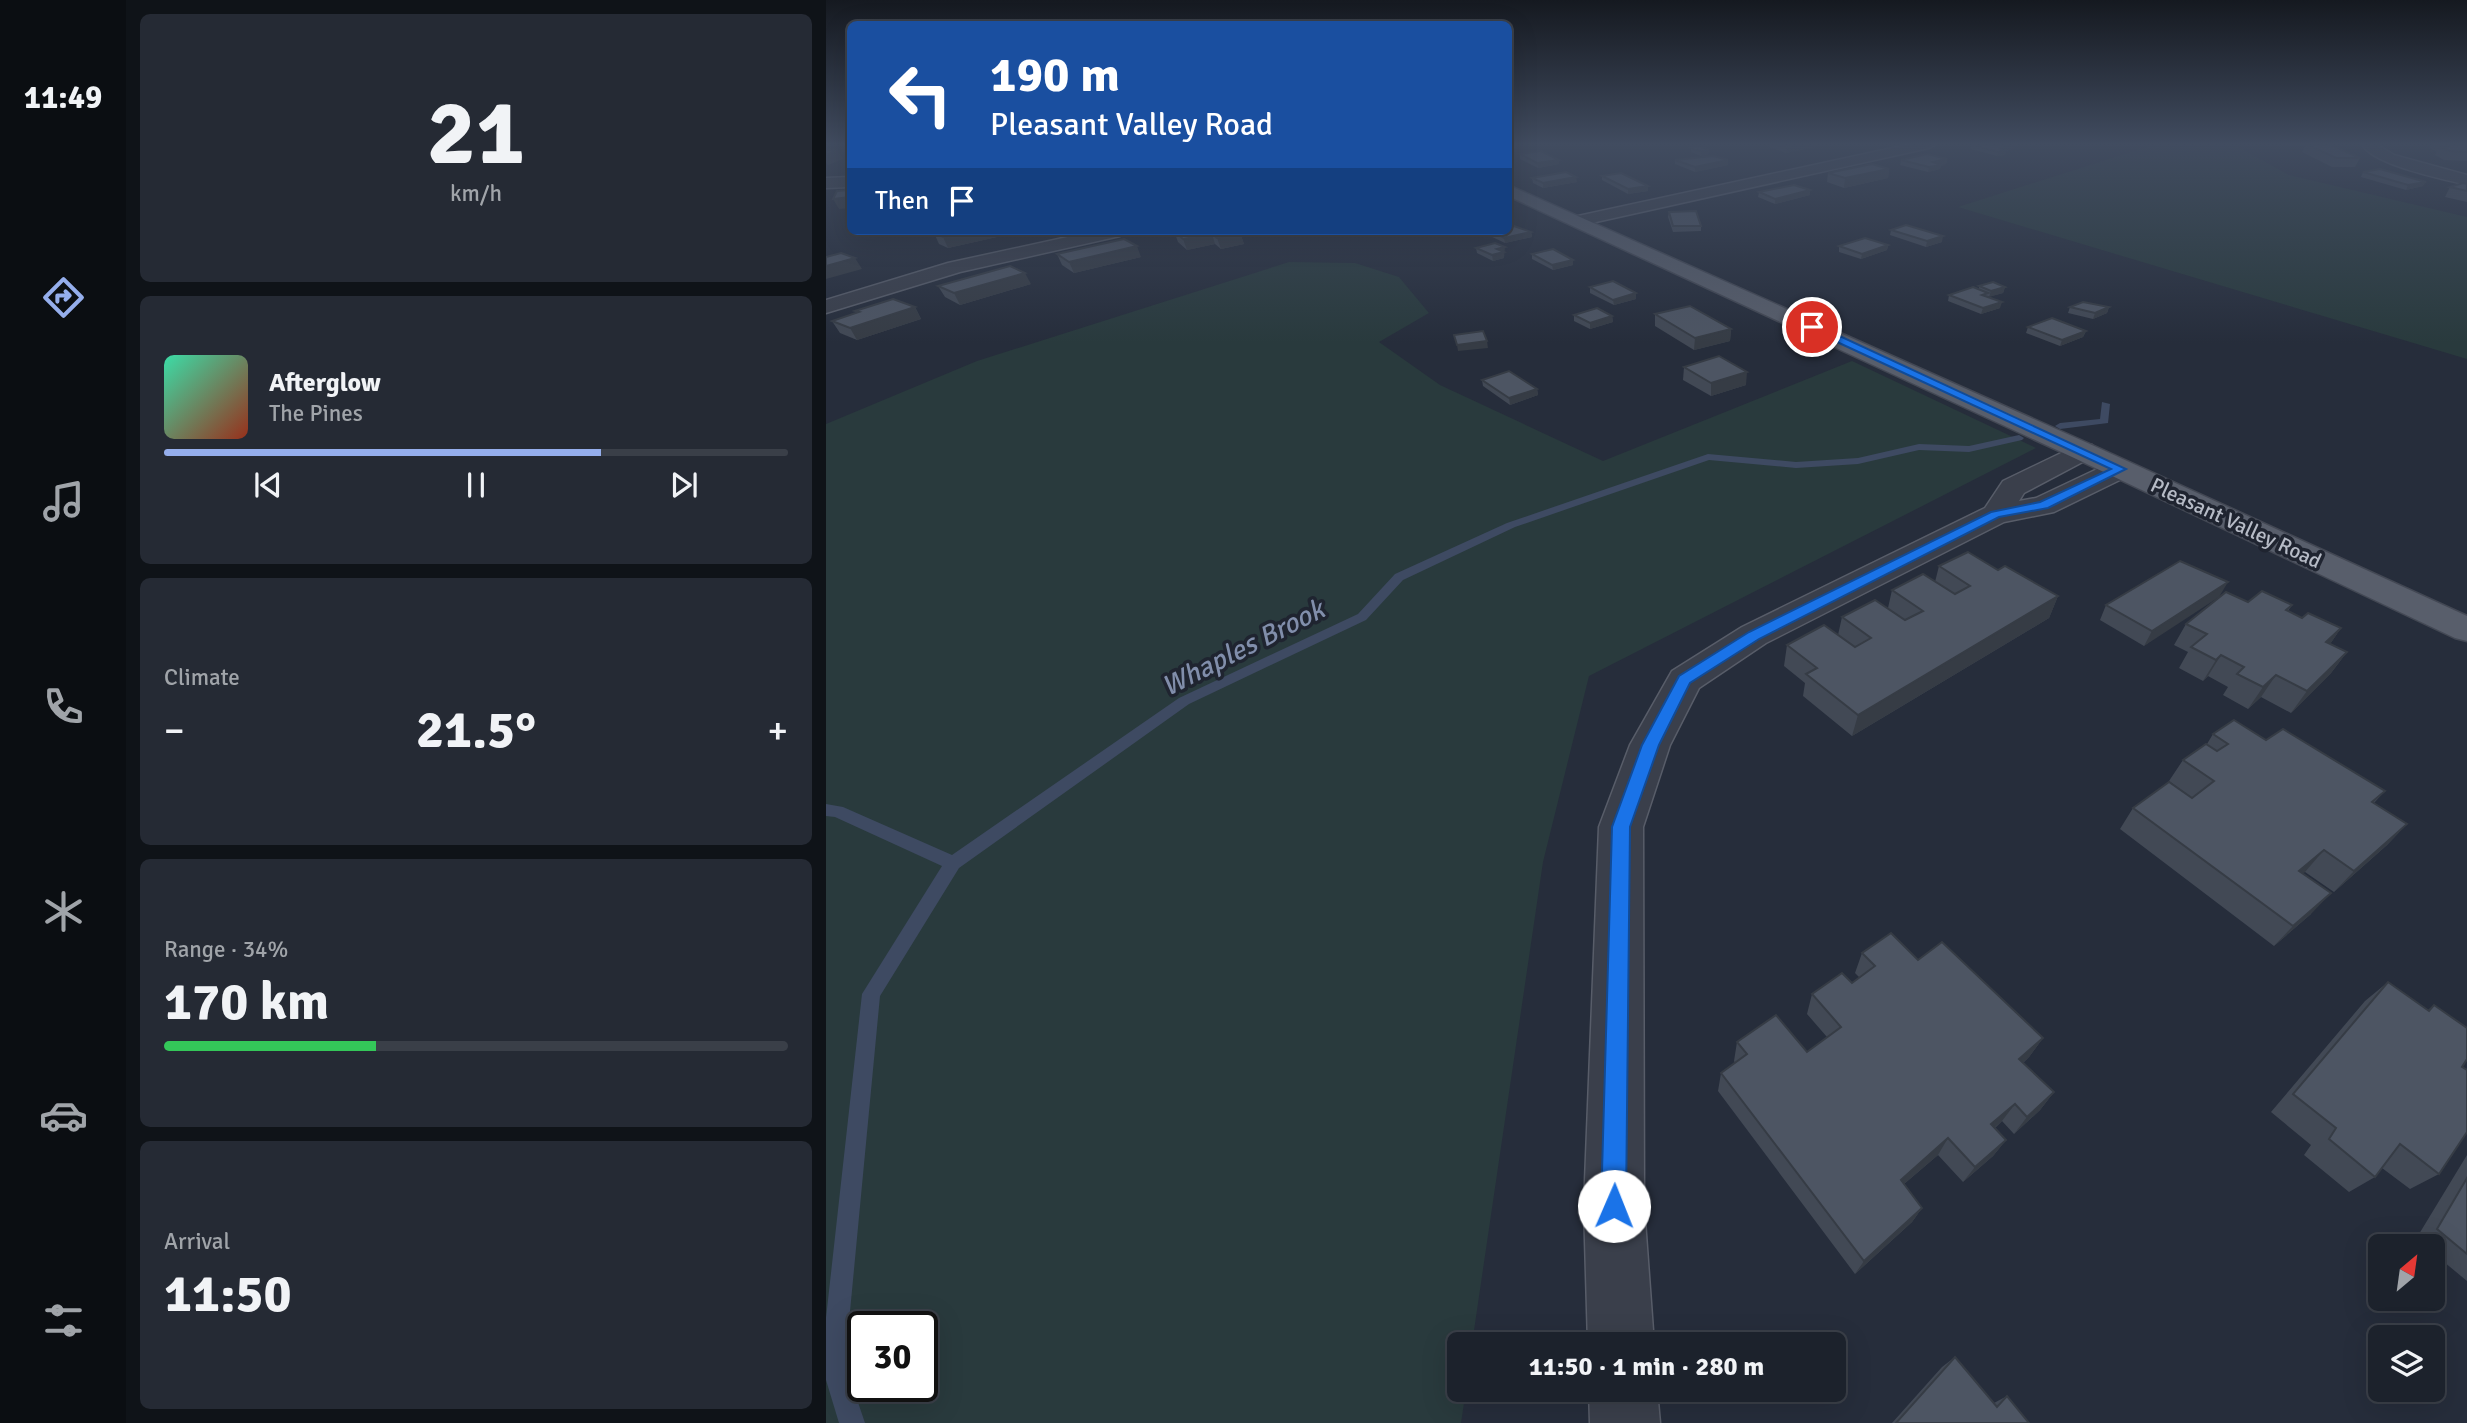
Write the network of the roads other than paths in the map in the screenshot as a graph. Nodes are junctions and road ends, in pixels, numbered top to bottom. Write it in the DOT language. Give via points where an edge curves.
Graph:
graph roads {
  1 [pos="1554,210"];
  2 [pos="1626,210"];
  3 [pos="1578,221"];
  4 [pos="1102,235"];
  5 [pos="826,307"];
  6 [pos="2082,451"];
  7 [pos="2120,469"];
  8 [pos="1996,514"];
  9 [pos="2467,630"];
  10 [pos="1620,1332"];
  11 [pos="1624,1402"];
  12 [pos="1625,1423"];
  1 -- 3 [label="main road, Pleasant Valley Road"];
  2 -- 3 [label="street"];
  3 -- 6 [label="main road, Pleasant Valley Road"];
  4 -- 5 [label="street" via="955,268"];
  6 -- 7 [label="main road, Pleasant Valley Road"];
  6 -- 8 [label="street" via="2013,487"];
  7 -- 8 [label="street" via="2044,506"];
  7 -- 9 [label="main road, Pleasant Valley Road"];
  8 -- 10 [label="street" via="1754,635 1685,680 1650,745 1621,827 1614,1206"];
  11 -- 12 [label="street"];
}
